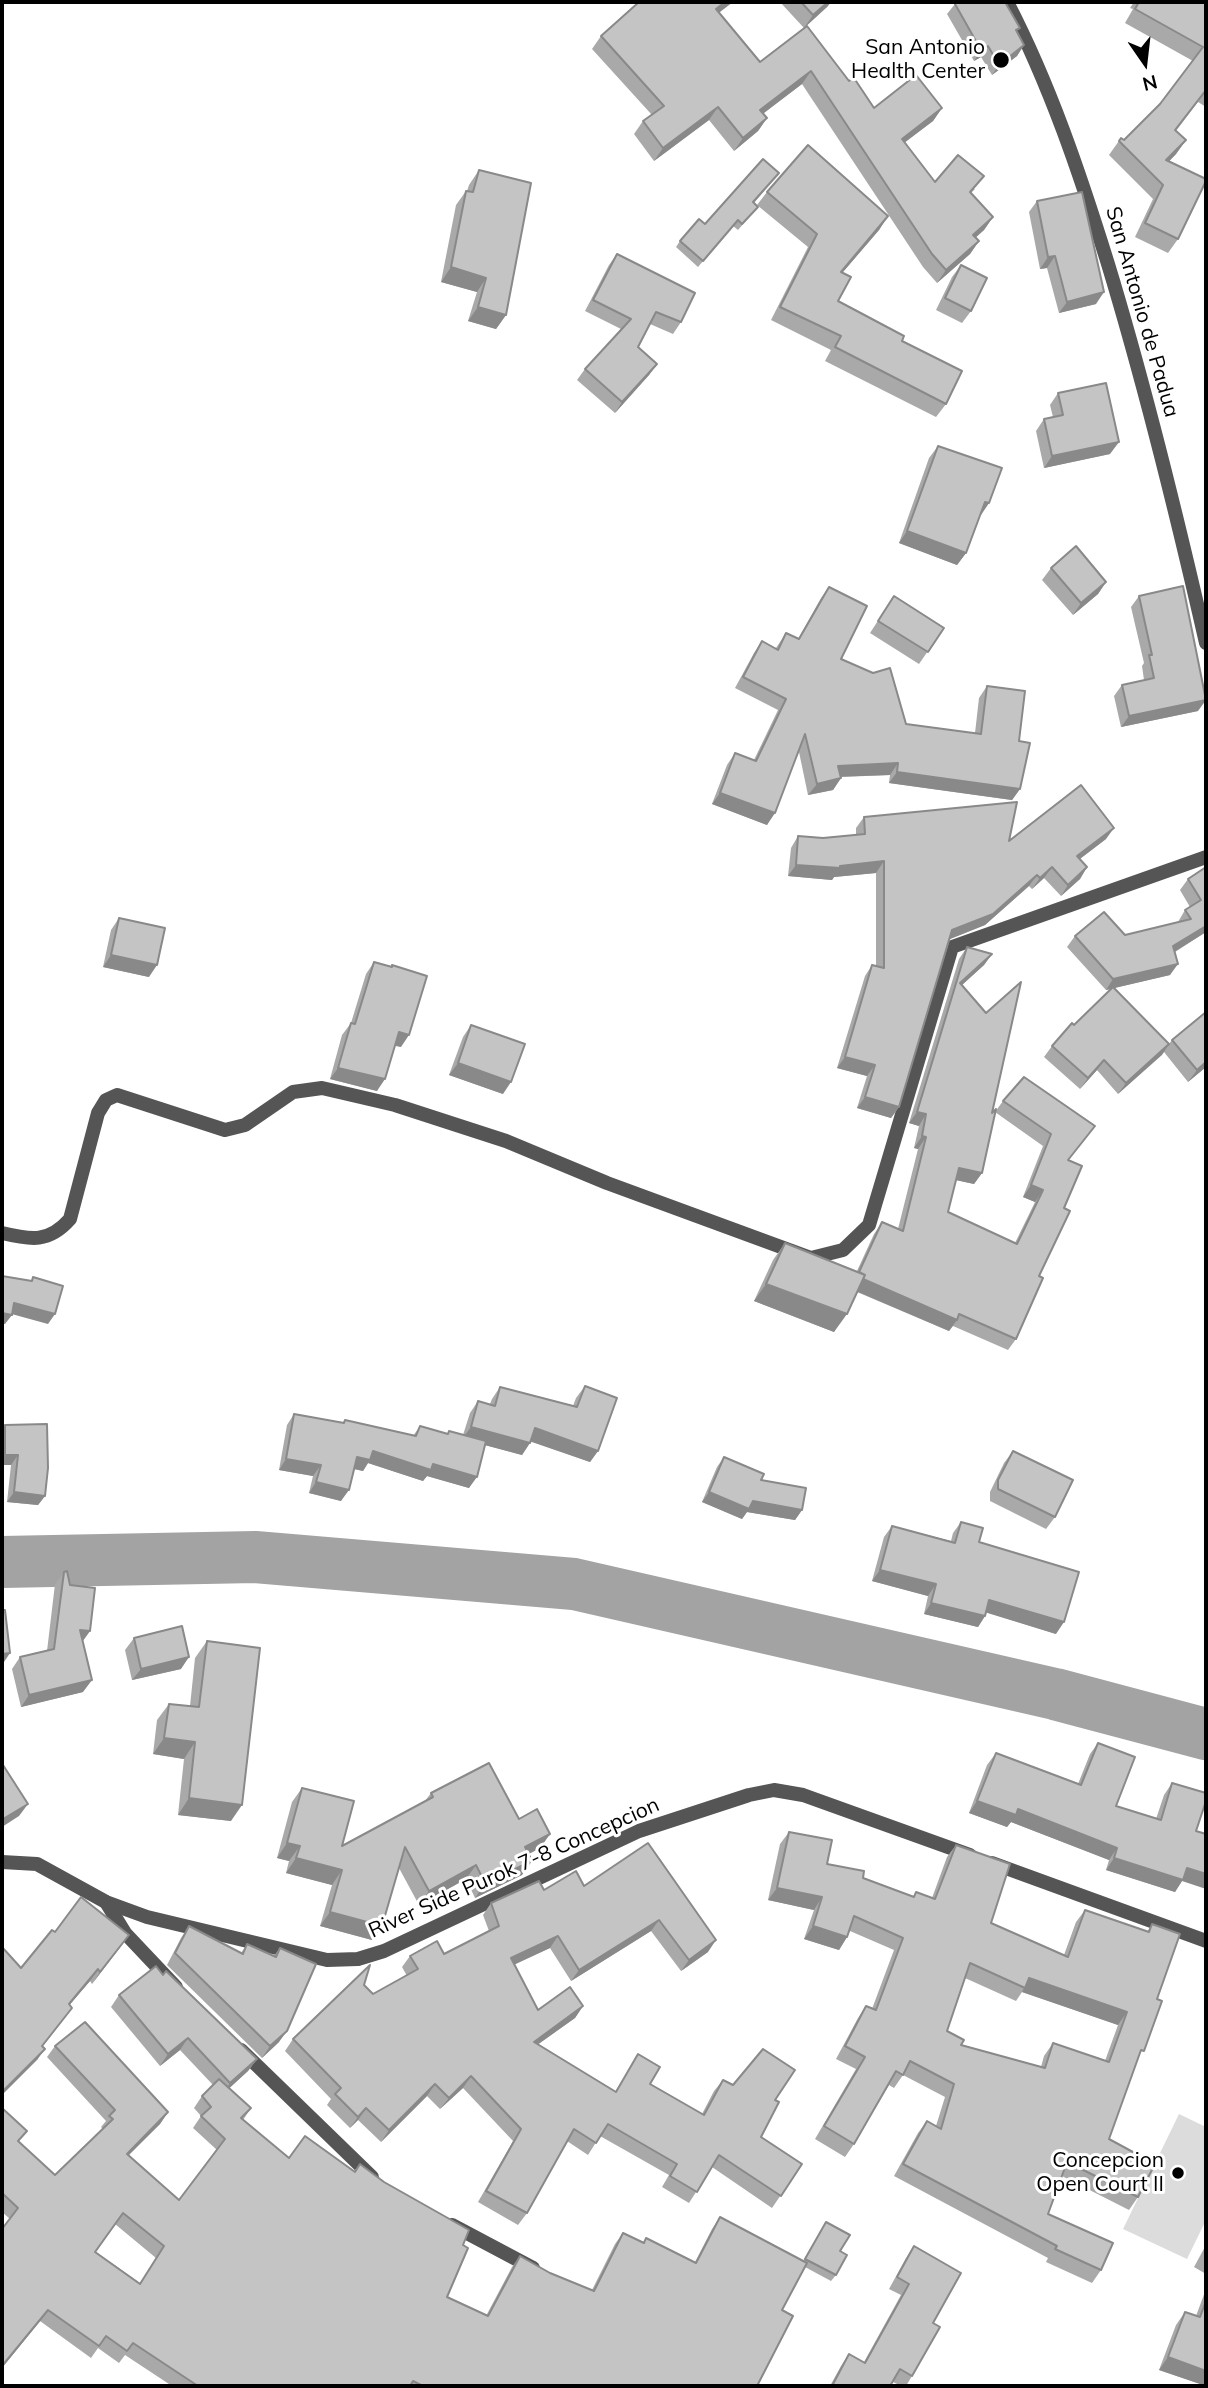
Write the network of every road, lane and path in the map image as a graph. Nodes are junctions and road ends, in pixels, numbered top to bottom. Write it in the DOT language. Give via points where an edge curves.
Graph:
graph roads {
  1 [pos="1007,2"];
  2 [pos="1206,643"];
  3 [pos="1206,856"];
  4 [pos="2,1233"];
  5 [pos="2,1862"];
  6 [pos="106,1902"];
  7 [pos="1206,1941"];
  8 [pos="188,1998"];
  9 [pos="227,2036"];
  10 [pos="380,2185"];
  11 [pos="439,2218"];
  12 [pos="550,2277"];
  1 -- 2 [label="street, San Antonio de Padua" via="1080,173 1133,348"];
  3 -- 4 [label="street" via="952,947 869,1225 843,1250 811,1258 506,1141 395,1105 322,1088 293,1093 245,1125 225,1130 117,1095 106,1100 98,1113 71,1219 39,1238"];
  5 -- 6 [label="street, River Side Purok 7-8 Concepcion" via="37,1864"];
  6 -- 7 [label="street, River Side Purok 7-8 Concepcion" via="147,1917 327,1960 358,1959 639,1831 774,1790 803,1795"];
  6 -- 8 [label="street" via="125,1933"];
  9 -- 10 [label="street"];
  11 -- 12 [label="street"];
}
